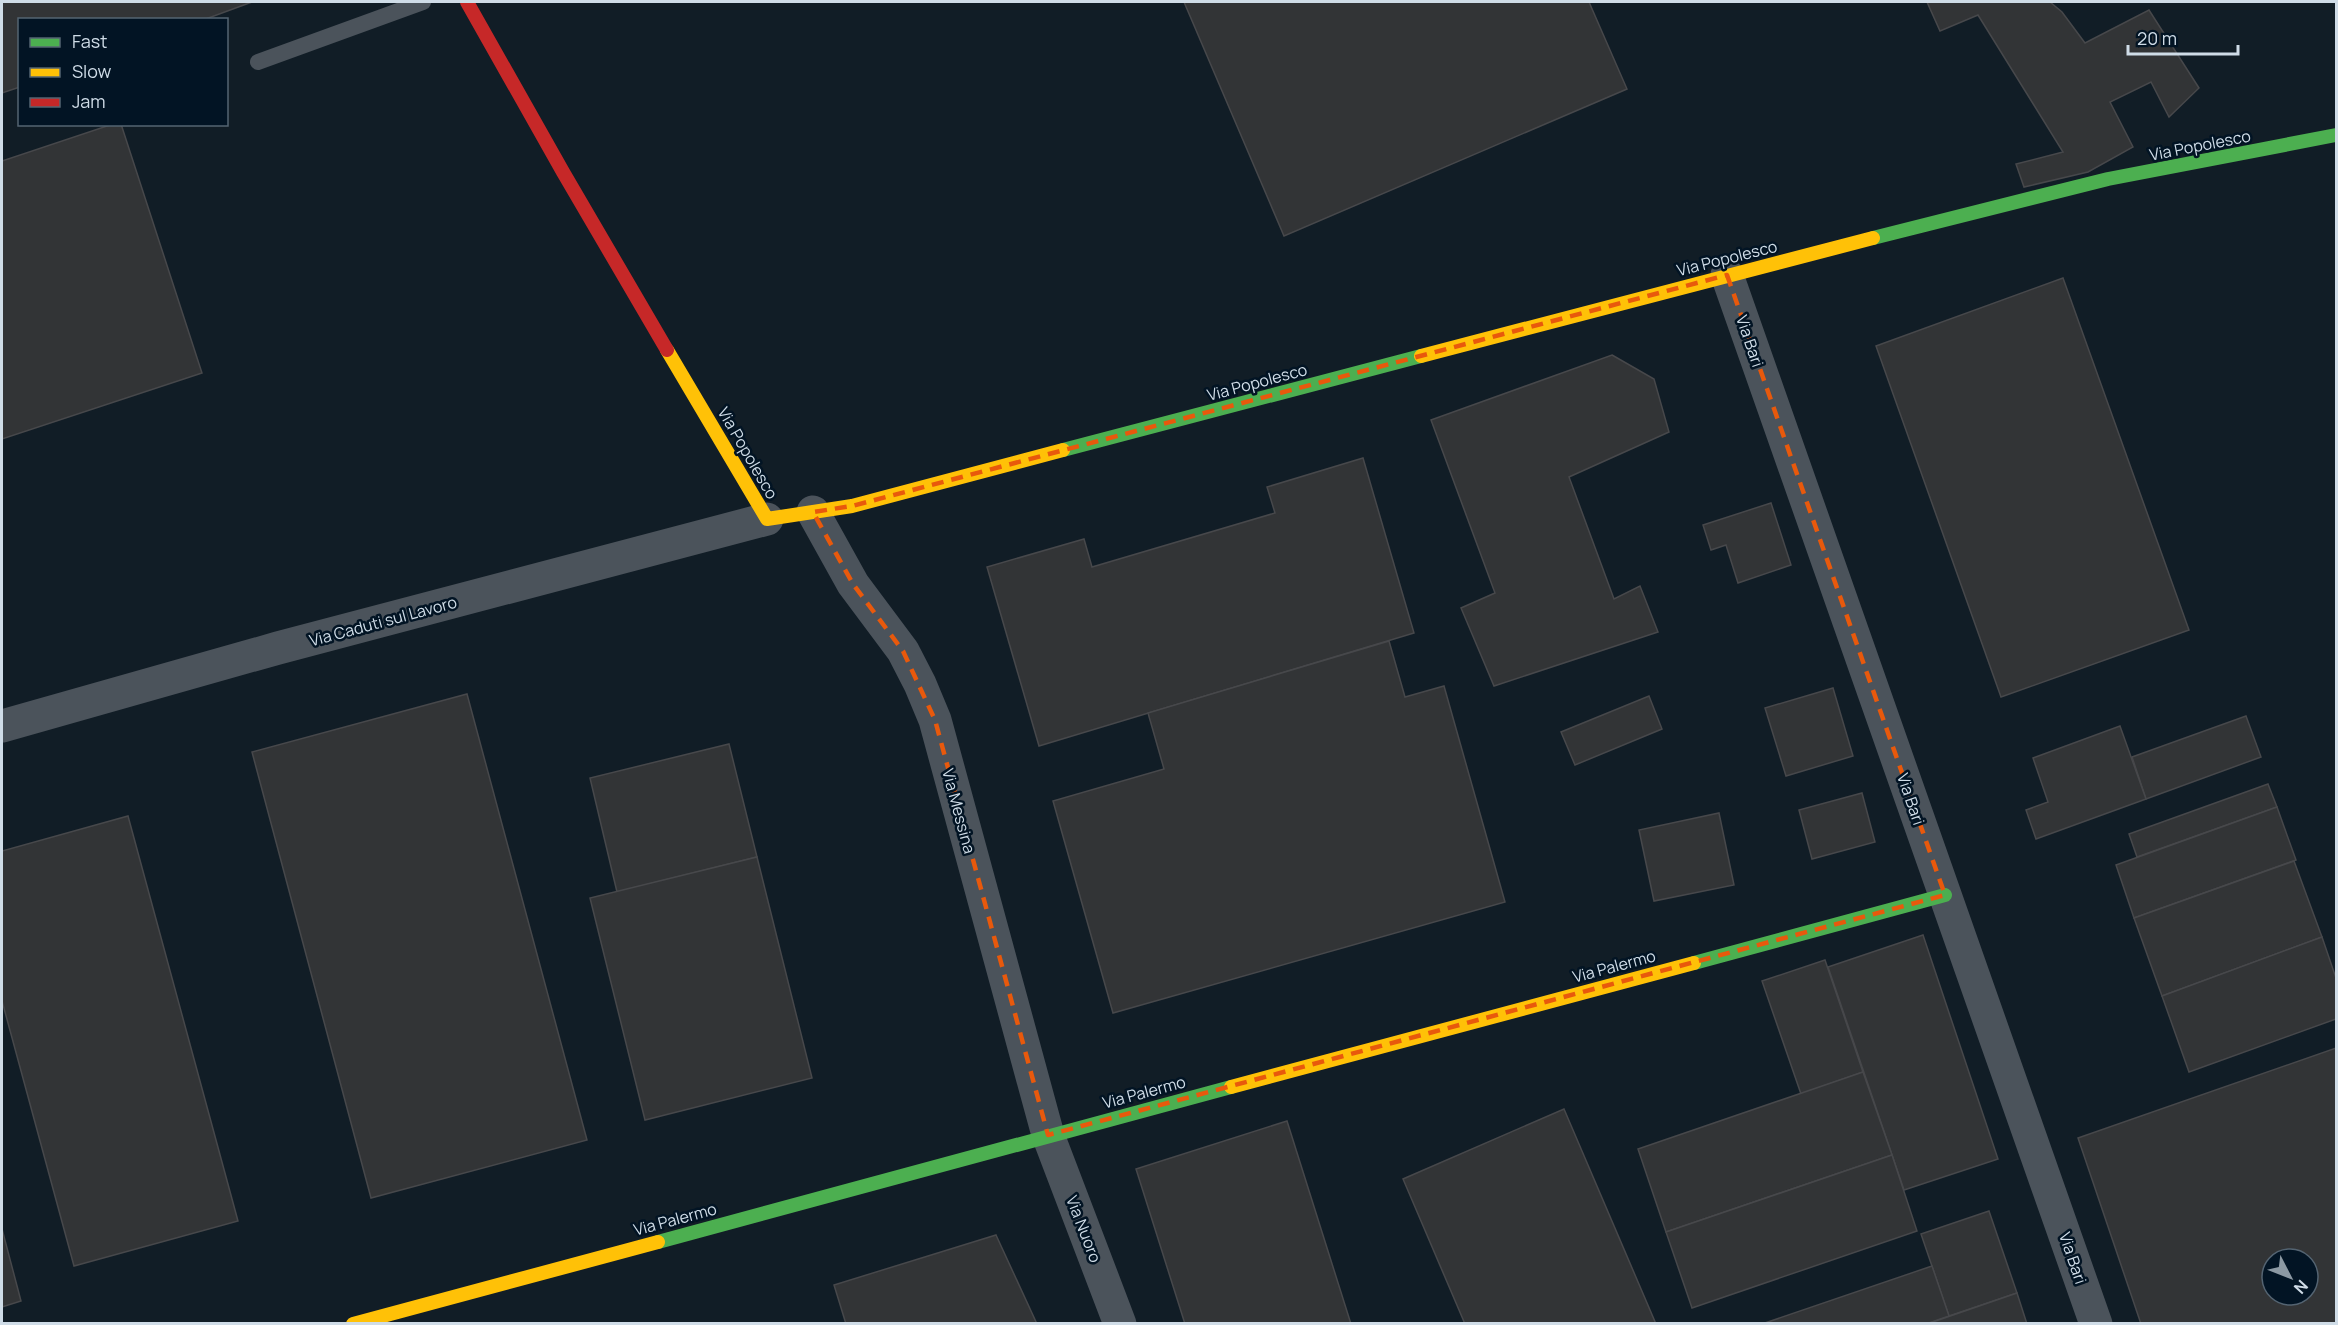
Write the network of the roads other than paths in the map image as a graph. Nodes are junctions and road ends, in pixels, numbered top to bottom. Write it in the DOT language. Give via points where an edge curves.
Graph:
graph roads {
  1 [pos="423,2"];
  2 [pos="467,2"];
  3 [pos="258,62"];
  4 [pos="2337,135"];
  5 [pos="1727,275"];
  6 [pos="813,512"];
  7 [pos="767,519"];
  8 [pos="2,726"];
  9 [pos="1945,895"];
  10 [pos="1048,1135"];
  11 [pos="353,1323"];
  12 [pos="1120,1323"];
  13 [pos="2096,1323"];
  1 -- 3 [label="lane"];
  2 -- 7 [label="street, Via Popolesco"];
  4 -- 5 [label="street, Via Popolesco" via="2108,179"];
  5 -- 6 [label="street, Via Popolesco" via="852,506"];
  5 -- 9 [label="street, Via Bari"];
  6 -- 7 [label="street, Via Popolesco"];
  6 -- 10 [label="street, Via Messina" via="853,585 903,651 935,720"];
  7 -- 8 [label="street, Via Caduti sul Lavoro" via="278,648"];
  9 -- 10 [label="street, Via Palermo"];
  9 -- 13 [label="street, Via Bari"];
  10 -- 11 [label="street, Via Palermo"];
  10 -- 12 [label="street, Via Nuoro"];
}
